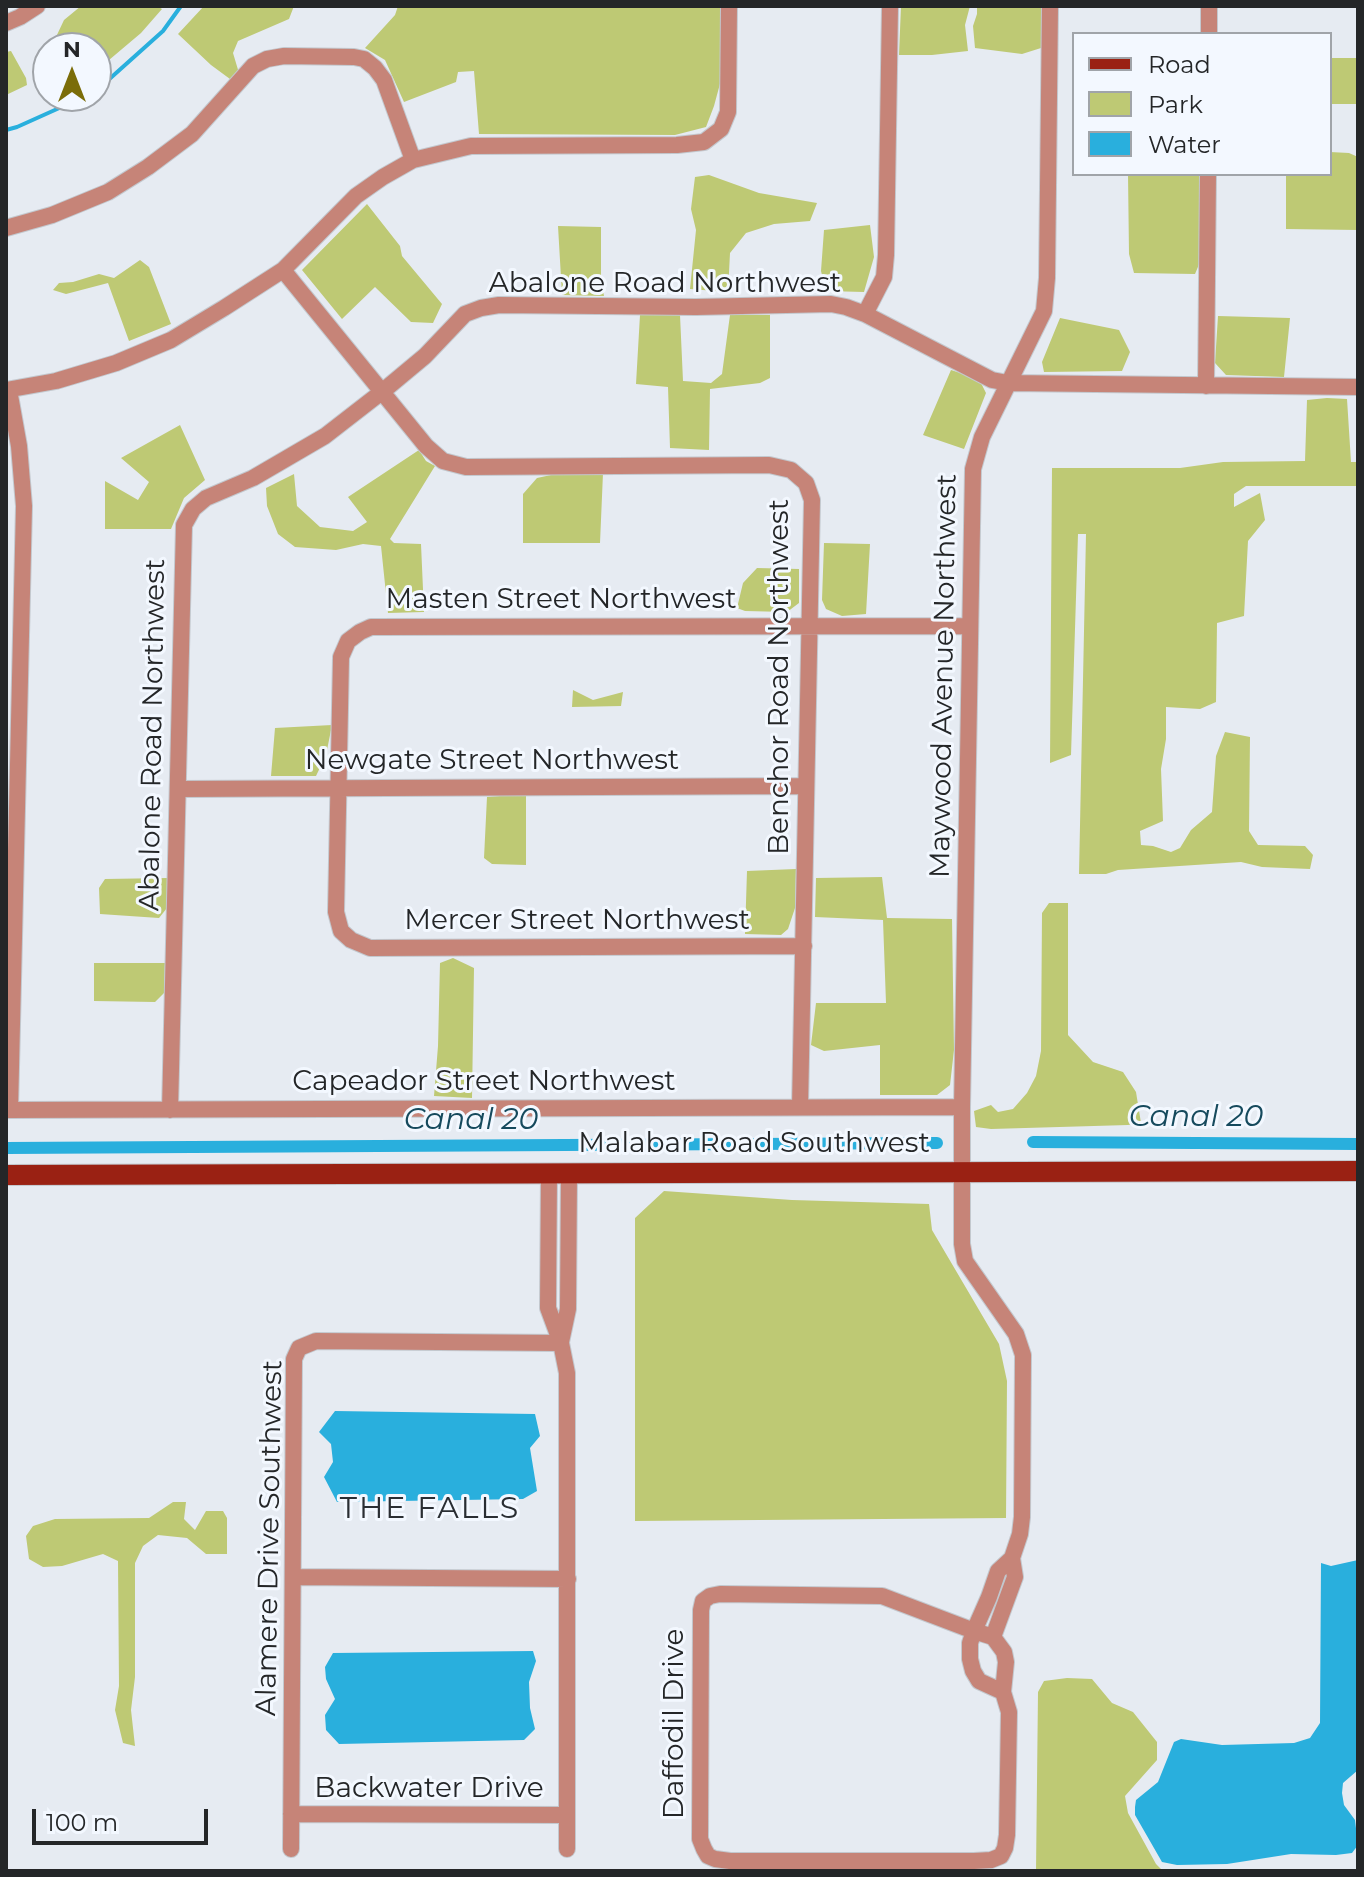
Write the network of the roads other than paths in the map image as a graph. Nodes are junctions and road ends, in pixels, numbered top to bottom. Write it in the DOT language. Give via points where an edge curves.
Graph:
graph roads {
  1 [pos="37,6"];
  2 [pos="729,6"];
  3 [pos="890,6"];
  4 [pos="1050,6"];
  5 [pos="1209,6"];
  6 [pos="6,23"];
  7 [pos="1209,32"];
  8 [pos="413,160"];
  9 [pos="1208,176"];
  10 [pos="6,228"];
  11 [pos="283,270"];
  12 [pos="865,314"];
  13 [pos="1008,383"];
  14 [pos="1206,386"];
  15 [pos="1358,387"];
  16 [pos="8,390"];
  17 [pos="383,391"];
  18 [pos="14,586"];
  19 [pos="809,626"];
  20 [pos="970,626"];
  21 [pos="806,786"];
  22 [pos="339,788"];
  23 [pos="178,789"];
  24 [pos="804,946"];
  25 [pos="800,1107"];
  26 [pos="962,1107"];
  27 [pos="8,1110"];
  28 [pos="170,1110"];
  29 [pos="963,1171"];
  30 [pos="1358,1171"];
  31 [pos="559,1173"];
  32 [pos="6,1175"];
  33 [pos="561,1343"];
  34 [pos="1012,1558"];
  35 [pos="293,1577"];
  36 [pos="568,1579"];
  37 [pos="974,1631"];
  38 [pos="993,1637"];
  39 [pos="1003,1692"];
  40 [pos="291,1814"];
  41 [pos="567,1815"];
  42 [pos="291,1849"];
  43 [pos="567,1849"];
  1 -- 6 [label="street"];
  2 -- 8 [label="street" via="728,112 721,129 704,142 471,146"];
  3 -- 12 [label="street" via="886,255 884,277"];
  4 -- 13 [label="street, Maywood Avenue Northwest" via="1044,311"];
  5 -- 7 [label="street"];
  8 -- 10 [label="street" via="384,80 364,59 284,56 253,66 192,134 148,167 97,196"];
  8 -- 11 [label="street" via="356,196"];
  9 -- 14 [label="street"];
  11 -- 16 [label="street" via="169,341 116,363"];
  11 -- 17 [label="street, Benchor Road Northwest"];
  12 -- 13 [label="street, Abalone Road Northwest" via="992,380"];
  12 -- 17 [label="street, Abalone Road Northwest" via="831,304 499,305 465,314"];
  13 -- 14 [label="street, Abalone Road Northwest"];
  13 -- 20 [label="street, Maywood Avenue Northwest" via="973,469"];
  14 -- 15 [label="street, Abalone Road Northwest"];
  16 -- 18 [label="street" via="24,506"];
  17 -- 19 [label="street, Benchor Road Northwest" via="426,446 443,461 466,467 769,465 791,470 806,483 812,500"];
  17 -- 23 [label="street, Abalone Road Northwest" via="325,436 206,498 184,525"];
  18 -- 27 [label="street"];
  19 -- 20 [label="street, Masten Street Northwest"];
  19 -- 21 [label="street, Benchor Road Northwest"];
  19 -- 22 [label="street, Masten Street Northwest" via="371,627 348,641 341,657"];
  20 -- 26 [label="street, Maywood Avenue Northwest"];
  21 -- 22 [label="street, Newgate Street Northwest"];
  21 -- 24 [label="street, Benchor Road Northwest"];
  22 -- 23 [label="street, Newgate Street Northwest"];
  22 -- 24 [label="street, Mercer Street Northwest" via="336,912 341,931 370,948"];
  23 -- 28 [label="street, Abalone Road Northwest"];
  24 -- 25 [label="street, Benchor Road Northwest"];
  25 -- 26 [label="street, Capeador Street Northwest"];
  25 -- 28 [label="street, Capeador Street Northwest"];
  26 -- 29 [label="street, Maywood Avenue Northwest"];
  27 -- 28 [label="street, Capeador Street Northwest"];
  29 -- 30 [label="main road, Malabar Road Southwest"];
  29 -- 31 [label="main road, Malabar Road Southwest"];
  29 -- 34 [label="street, Maywood Avenue Northwest" via="965,1261 1016,1334 1023,1355 1022,1517"];
  31 -- 32 [label="main road, Malabar Road Southwest"];
  31 -- 33 [label="street" via="568,1309"];
  33 -- 35 [label="street, Alamere Drive Southwest" via="316,1341 299,1348 294,1359"];
  33 -- 36 [label="street" via="567,1373"];
  34 -- 37 [label="street" via="998,1571"];
  34 -- 38 [label="street" via="1015,1577"];
  35 -- 36 [label="street"];
  35 -- 40 [label="street, Alamere Drive Southwest"];
  36 -- 41 [label="street"];
  37 -- 38 [label="street, Daffodil Drive"];
  37 -- 39 [label="street" via="973,1671 979,1681"];
  37 -- 39 [label="street, Daffodil Drive" via="882,1596 720,1594 703,1601 704,1849 708,1856 730,1861 974,1861 1001,1856 1007,1835 1009,1712"];
  38 -- 39 [label="street, Daffodil Drive" via="1006,1662"];
  40 -- 41 [label="street, Backwater Drive"];
  40 -- 42 [label="street, Alamere Drive Southwest"];
  41 -- 43 [label="street"];
}
